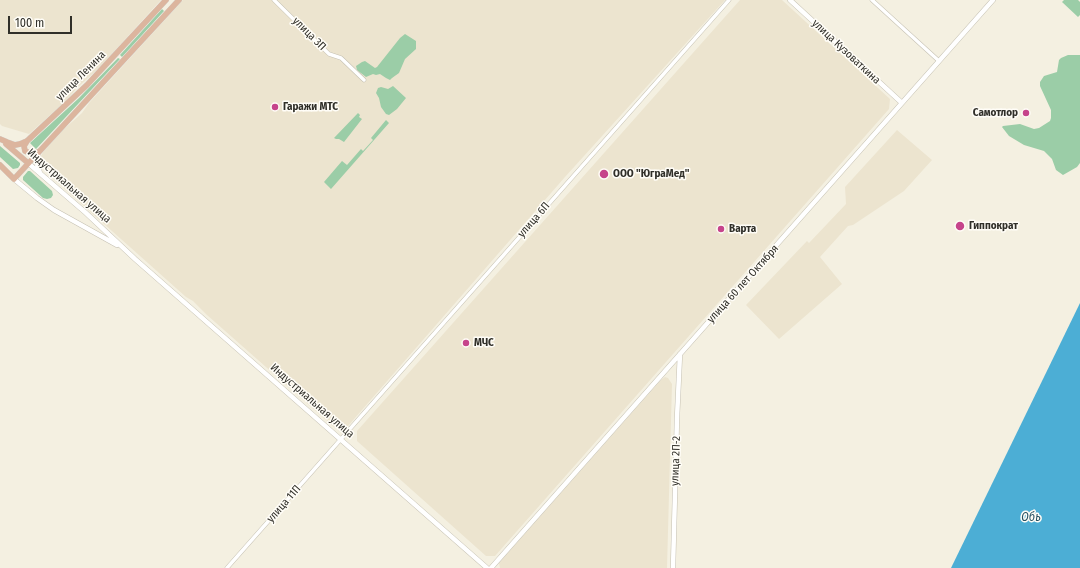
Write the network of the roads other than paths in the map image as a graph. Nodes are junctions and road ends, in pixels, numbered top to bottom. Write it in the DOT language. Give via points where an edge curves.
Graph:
graph roads {
  1 [pos="178,0"];
  2 [pos="274,0"];
  3 [pos="729,0"];
  4 [pos="790,0"];
  5 [pos="872,0"];
  6 [pos="993,0"];
  7 [pos="164,2"];
  8 [pos="170,10"];
  9 [pos="939,61"];
  10 [pos="364,80"];
  11 [pos="902,103"];
  12 [pos="0,139"];
  13 [pos="27,141"];
  14 [pos="38,152"];
  15 [pos="28,164"];
  16 [pos="0,165"];
  17 [pos="43,178"];
  18 [pos="14,179"];
  19 [pos="123,249"];
  20 [pos="680,354"];
  21 [pos="340,440"];
  22 [pos="227,568"];
  23 [pos="487,568"];
  24 [pos="491,568"];
  25 [pos="673,568"];
  1 -- 8 [label="main road, улица Ленина"];
  2 -- 10 [label="street, улица 3П" via="329,54 341,58"];
  3 -- 21 [label="street, улица 6П"];
  4 -- 11 [label="main road, улица Кузоваткина"];
  5 -- 9 [label="street"];
  6 -- 9 [label="main road, улица 60 лет Октября"];
  7 -- 8 [label="main road"];
  7 -- 13 [label="main road, улица Ленина" via="87,85"];
  8 -- 14 [label="main road, улица Ленина"];
  9 -- 11 [label="main road, улица 60 лет Октября"];
  11 -- 20 [label="main road, улица 60 лет Октября"];
  12 -- 13 [label="main road" via="15,145"];
  12 -- 15 [label="main road, Индустриальная улица"];
  13 -- 14 [label="main road" via="24,149 27,153"];
  14 -- 15 [label="main road, улица Ленина"];
  14 -- 17 [label="main road" via="36,164"];
  15 -- 17 [label="main road, Индустриальная улица"];
  15 -- 18 [label="main road, улица Ленина"];
  16 -- 18 [label="main road, Индустриальная улица"];
  17 -- 19 [label="main road, Индустриальная улица" via="86,213"];
  18 -- 19 [label="main road, Индустриальная улица" via="54,210"];
  19 -- 21 [label="main road, Индустриальная улица"];
  20 -- 24 [label="main road, улица 60 лет Октября"];
  20 -- 25 [label="main road, улица 2П-2"];
  21 -- 22 [label="street, улица 11П"];
  21 -- 23 [label="main road, Индустриальная улица"];
}
